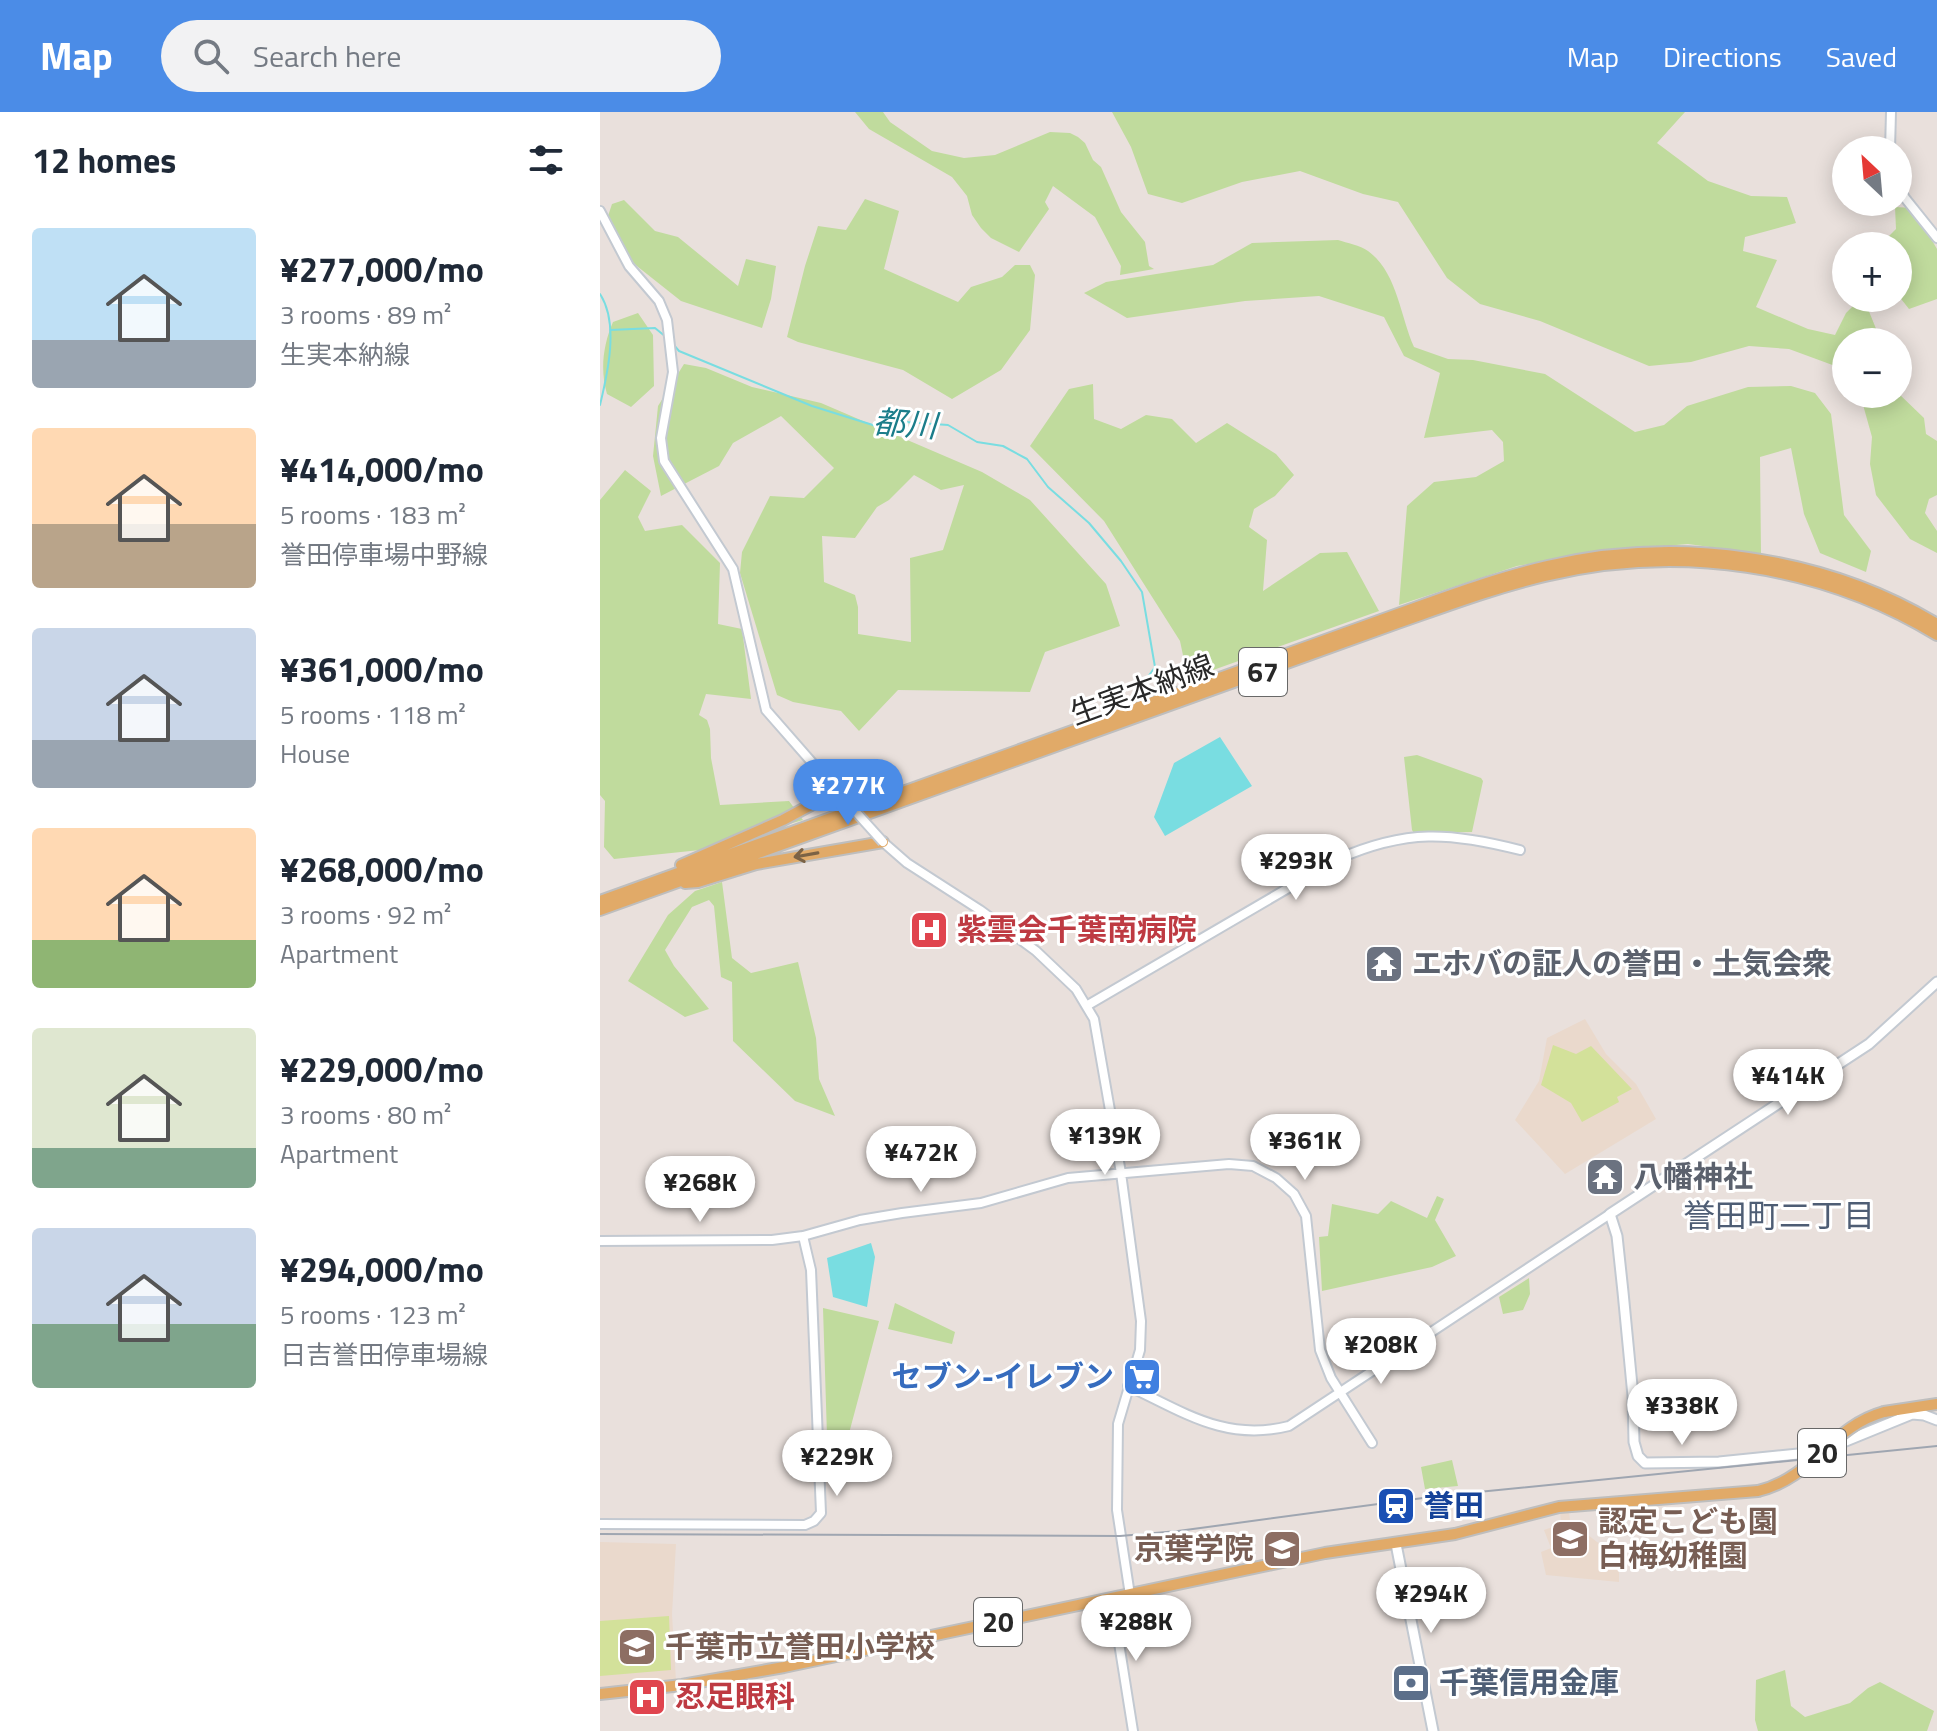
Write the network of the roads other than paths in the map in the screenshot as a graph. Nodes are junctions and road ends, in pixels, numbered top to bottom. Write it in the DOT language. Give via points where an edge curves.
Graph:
graph roads {
  1 [pos="1891,112"];
  2 [pos="1890,136"];
  3 [pos="1912,207"];
  4 [pos="600,211"];
  5 [pos="1937,238"];
  6 [pos="1937,624"];
  7 [pos="1937,635"];
  8 [pos="837,791"];
  9 [pos="883,842"];
  10 [pos="1520,850"];
  11 [pos="671,884"];
  12 [pos="603,900"];
  13 [pos="600,910"];
  14 [pos="1937,982"];
  15 [pos="1088,1005"];
  16 [pos="1121,1173"];
  17 [pos="1610,1214"];
  18 [pos="803,1236"];
  19 [pos="600,1241"];
  20 [pos="1128,1386"];
  21 [pos="1340,1393"];
  22 [pos="1937,1404"];
  23 [pos="1937,1420"];
  24 [pos="1372,1443"];
  25 [pos="600,1524"];
  26 [pos="1396,1544"];
  27 [pos="1130,1595"];
  28 [pos="1112,1599"];
  29 [pos="600,1694"];
  30 [pos="1133,1731"];
  31 [pos="1433,1731"];
  1 -- 2 [label="street"];
  3 -- 5 [label="street"];
  4 -- 8 [label="street" via="629,266 659,301 667,320 673,372 661,438 664,461 729,559 766,710"];
  6 -- 12 [label="main road, 生実本納線 / 67" via="1856,586 1758,560 1661,552 1563,562 1392,616"];
  7 -- 11 [label="main road, 生実本納線 / 67" via="1849,592 1761,569 1660,561 1572,570 1410,619"];
  8 -- 9 [label="street, bridge"];
  8 -- 12 [label="main road, 67"];
  9 -- 11 [label="main road, 67, one-way"];
  9 -- 15 [label="street" via="1036,951"];
  10 -- 15 [label="street" via="1439,835 1370,846 1338,859"];
  11 -- 13 [label="main road, 生実本納線 / 67"];
  14 -- 17 [label="main road" via="1869,1044"];
  15 -- 16 [label="street" via="1097,1030"];
  16 -- 18 [label="street" via="1048,1182 981,1203 860,1220"];
  16 -- 20 [label="street" via="1141,1321 1140,1350"];
  16 -- 21 [label="street" via="1241,1165 1266,1172 1294,1194 1309,1232 1320,1350"];
  17 -- 21 [label="street"];
  17 -- 23 [label="main road" via="1623,1292 1634,1442 1645,1463 1808,1453 1912,1414"];
  18 -- 19 [label="street"];
  18 -- 25 [label="street" via="811,1270 821,1513 805,1525"];
  20 -- 21 [label="street" via="1219,1427 1251,1432 1289,1426"];
  20 -- 27 [label="street" via="1118,1424 1117,1510"];
  21 -- 24 [label="street"];
  22 -- 26 [label="main road, 20, bridge" via="1865,1418 1797,1476 1758,1491 1559,1507"];
  26 -- 27 [label="main road, 20" via="1325,1553"];
  26 -- 31 [label="main road"];
  27 -- 28 [label="main road, 20"];
  28 -- 29 [label="main road, 20" via="699,1683"];
  28 -- 30 [label="street"];
}
